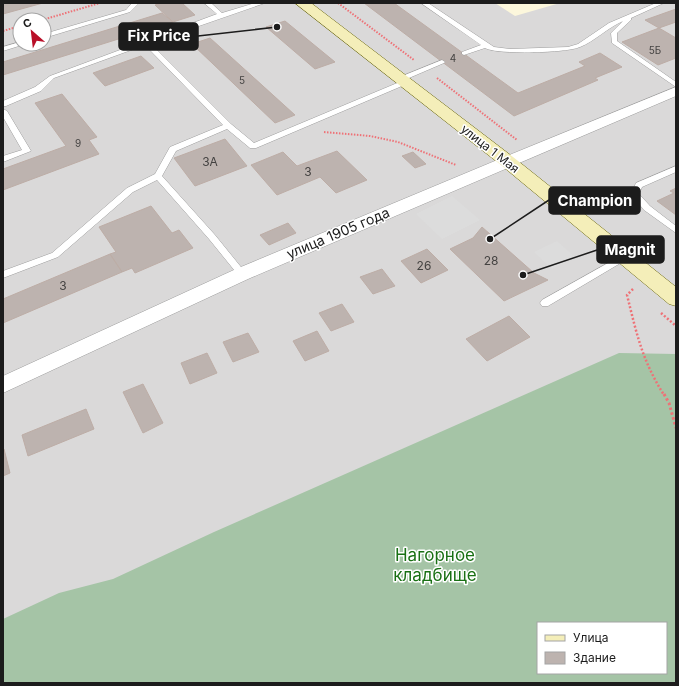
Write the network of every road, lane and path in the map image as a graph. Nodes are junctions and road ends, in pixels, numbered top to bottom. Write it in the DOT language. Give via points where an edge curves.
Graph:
graph roads {
  1 [pos="100,3"];
  2 [pos="136,3"];
  3 [pos="207,3"];
  4 [pos="262,3"];
  5 [pos="302,3"];
  6 [pos="338,3"];
  7 [pos="424,3"];
  8 [pos="661,3"];
  9 [pos="221,15"];
  10 [pos="633,15"];
  11 [pos="52,17"];
  12 [pos="52,34"];
  13 [pos="146,43"];
  14 [pos="486,45"];
  15 [pos="464,53"];
  16 [pos="442,62"];
  17 [pos="425,68"];
  18 [pos="402,81"];
  19 [pos="676,84"];
  20 [pos="676,91"];
  21 [pos="3,104"];
  22 [pos="3,111"];
  23 [pos="228,126"];
  24 [pos="299,127"];
  25 [pos="530,151"];
  26 [pos="3,159"];
  27 [pos="506,161"];
  28 [pos="676,169"];
  29 [pos="481,171"];
  30 [pos="158,176"];
  31 [pos="676,230"];
  32 [pos="626,256"];
  33 [pos="242,274"];
  34 [pos="3,275"];
  35 [pos="633,289"];
  36 [pos="676,298"];
  37 [pos="545,303"];
  38 [pos="657,309"];
  39 [pos="676,326"];
  40 [pos="3,385"];
  41 [pos="676,428"];
  1 -- 11 [label="path"];
  2 -- 12 [label="lane" via="128,11"];
  3 -- 9 [label="lane"];
  4 -- 9 [label="lane"];
  5 -- 18 [label="main road, улица 1 Мая"];
  6 -- 17 [label="path"];
  7 -- 14 [label="lane"];
  8 -- 10 [label="lane"];
  9 -- 13 [label="lane"];
  10 -- 14 [label="lane" via="611,24 580,45 568,49 510,51 492,49"];
  10 -- 19 [label="lane" via="614,33 614,42"];
  13 -- 21 [label="lane" via="52,77 38,89"];
  13 -- 23 [label="lane"];
  14 -- 15 [label="lane"];
  16 -- 17 [label="lane"];
  17 -- 18 [label="lane"];
  17 -- 25 [label="path"];
  18 -- 24 [label="lane"];
  18 -- 27 [label="main road, улица 1 Мая"];
  20 -- 25 [label="street, улица 1905 года"];
  22 -- 26 [label="lane" via="27,151"];
  23 -- 24 [label="lane" via="253,146"];
  23 -- 30 [label="lane" via="173,150"];
  24 -- 29 [label="path" via="398,142 428,152 453,165"];
  25 -- 27 [label="street, улица 1905 года"];
  27 -- 29 [label="street, улица 1905 года"];
  27 -- 32 [label="main road, улица 1 Мая"];
  28 -- 31 [label="lane" via="640,185 636,194 647,208"];
  29 -- 33 [label="street, улица 1905 года"];
  30 -- 33 [label="lane"];
  30 -- 34 [label="lane" via="130,190 55,255"];
  32 -- 36 [label="main road, улица 1 Мая"];
  32 -- 37 [label="lane"];
  33 -- 40 [label="street, улица 1905 года"];
  35 -- 41 [label="path" via="627,295 640,348 651,374 669,403"];
  38 -- 39 [label="path"];
}
